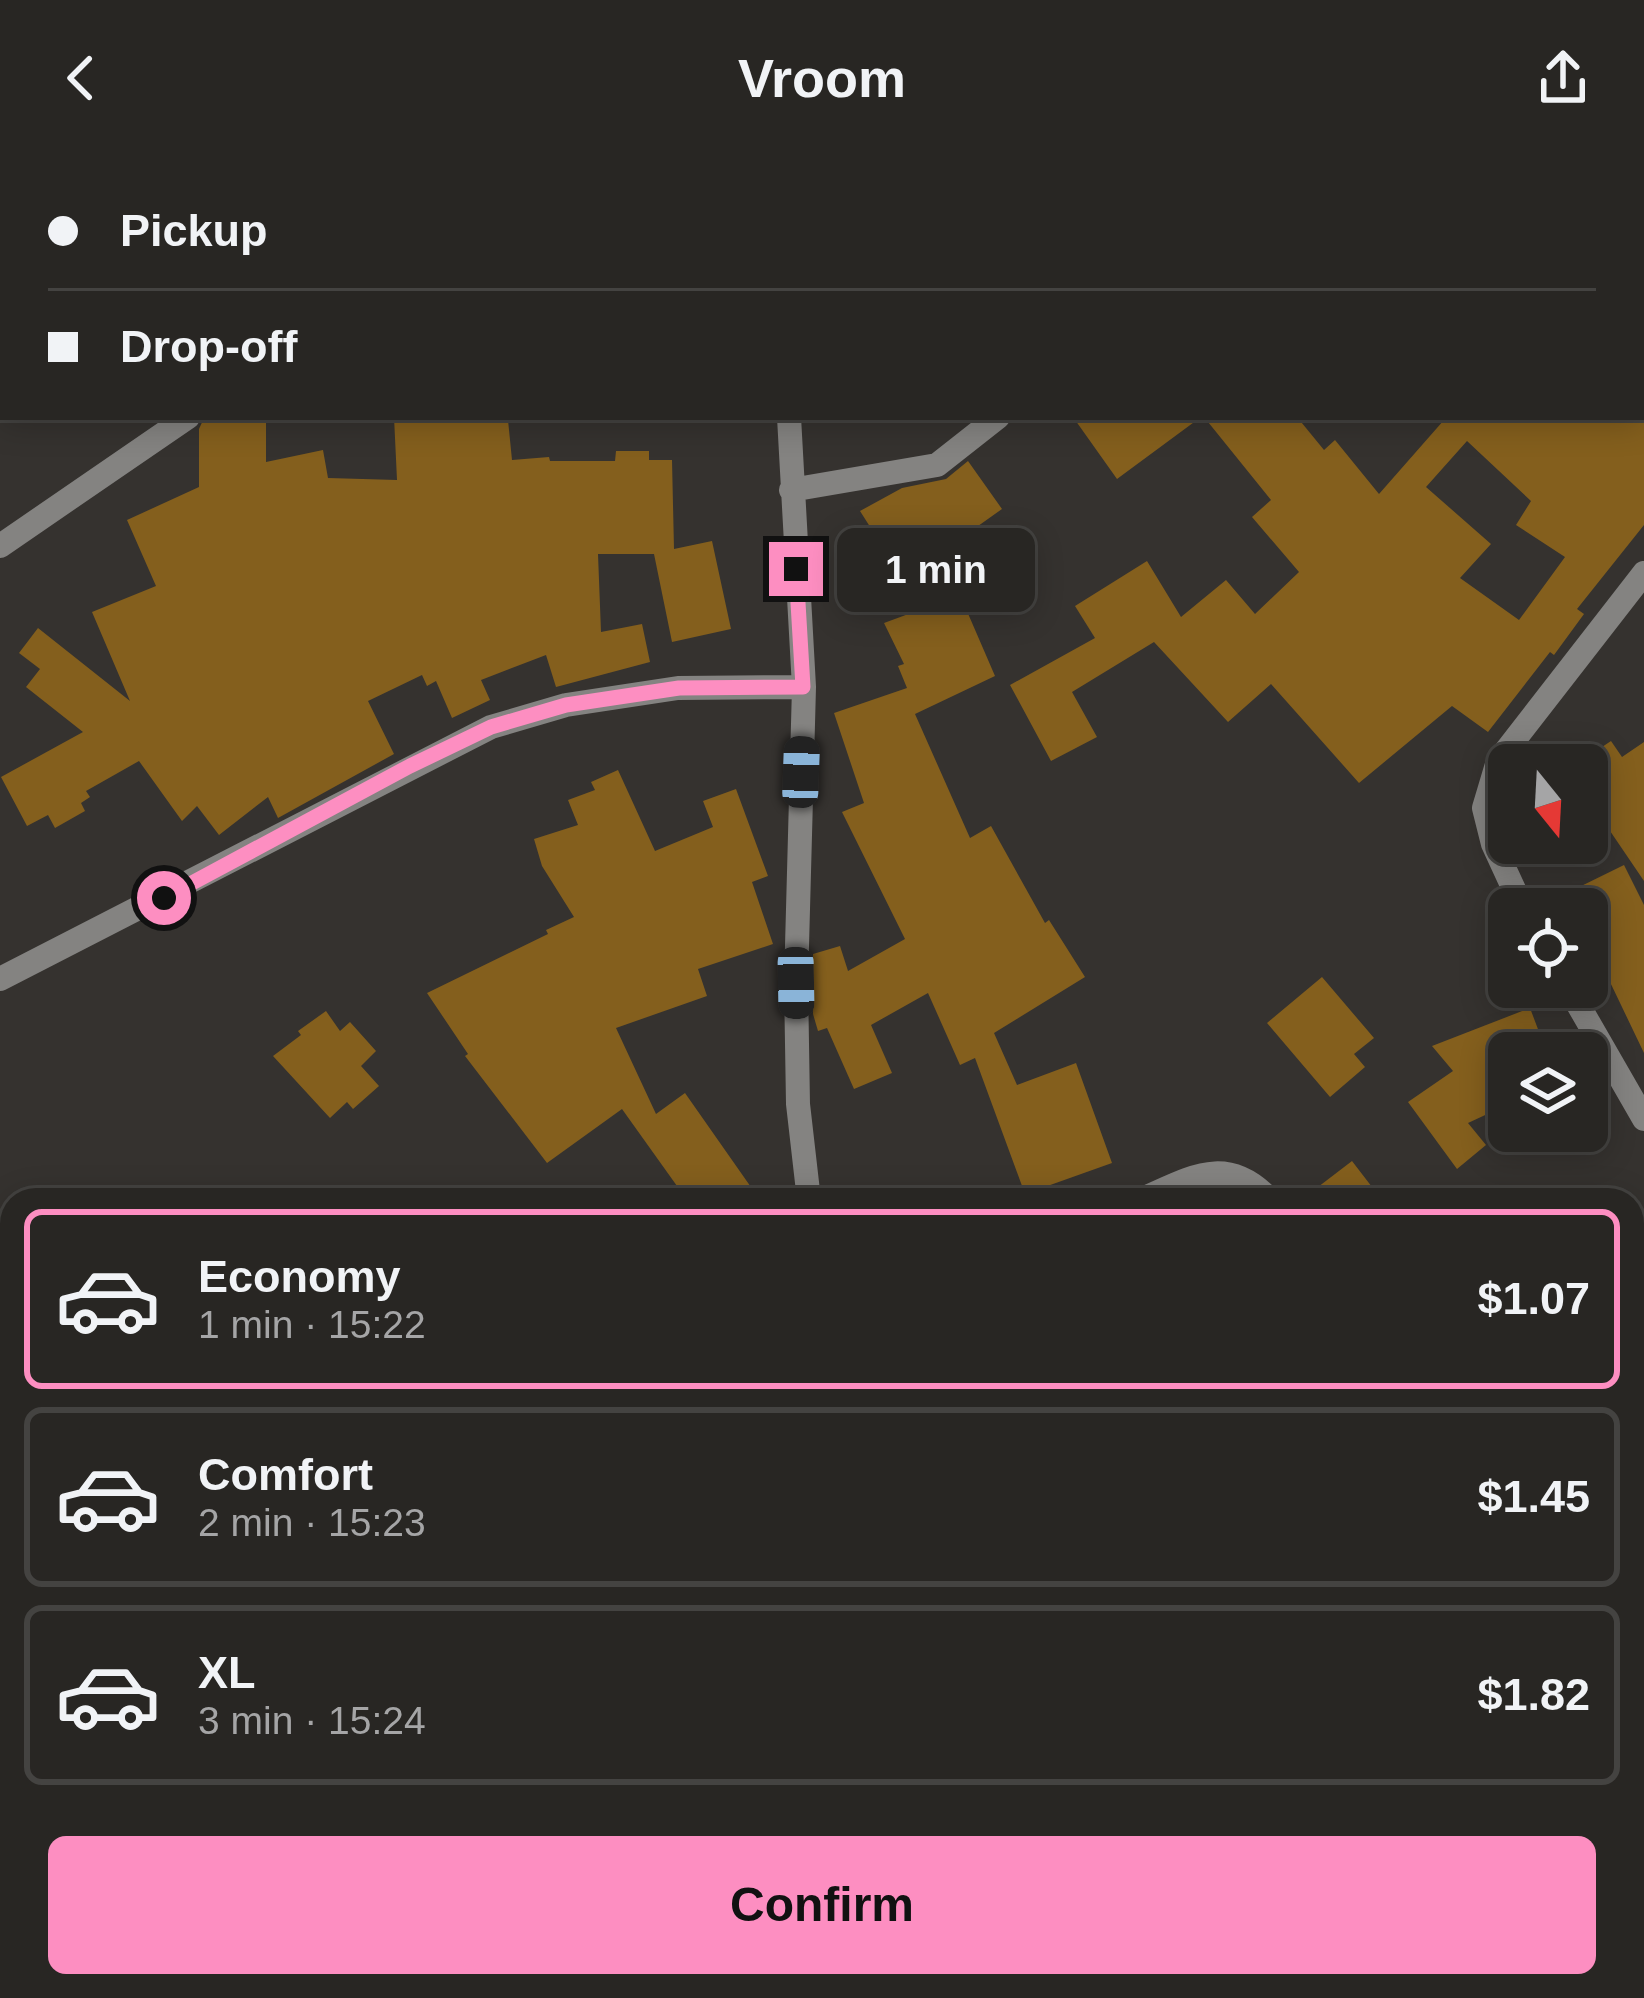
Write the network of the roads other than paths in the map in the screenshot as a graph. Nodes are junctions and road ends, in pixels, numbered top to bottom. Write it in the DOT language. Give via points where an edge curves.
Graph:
graph roads {
  1 [pos="184,420"];
  2 [pos="789,420"];
  3 [pos="994,420"];
  4 [pos="791,490"];
  5 [pos="0,546"];
  6 [pos="1644,573"];
  7 [pos="803,687"];
  8 [pos="1513,888"];
  9 [pos="0,980"];
  10 [pos="1580,1008"];
  11 [pos="1644,1119"];
  12 [pos="808,1188"];
  13 [pos="1172,1188"];
  14 [pos="1259,1188"];
  1 -- 5 [label="street"];
  2 -- 4 [label="street"];
  3 -- 4 [label="street" via="938,465"];
  4 -- 7 [label="street"];
  6 -- 8 [label="street" via="1498,761 1484,808"];
  7 -- 9 [label="street" via="679,688 566,705 491,727"];
  7 -- 12 [label="street" via="796,983"];
  10 -- 11 [label="street"];
  13 -- 14 [label="street" via="1217,1171"];
}
